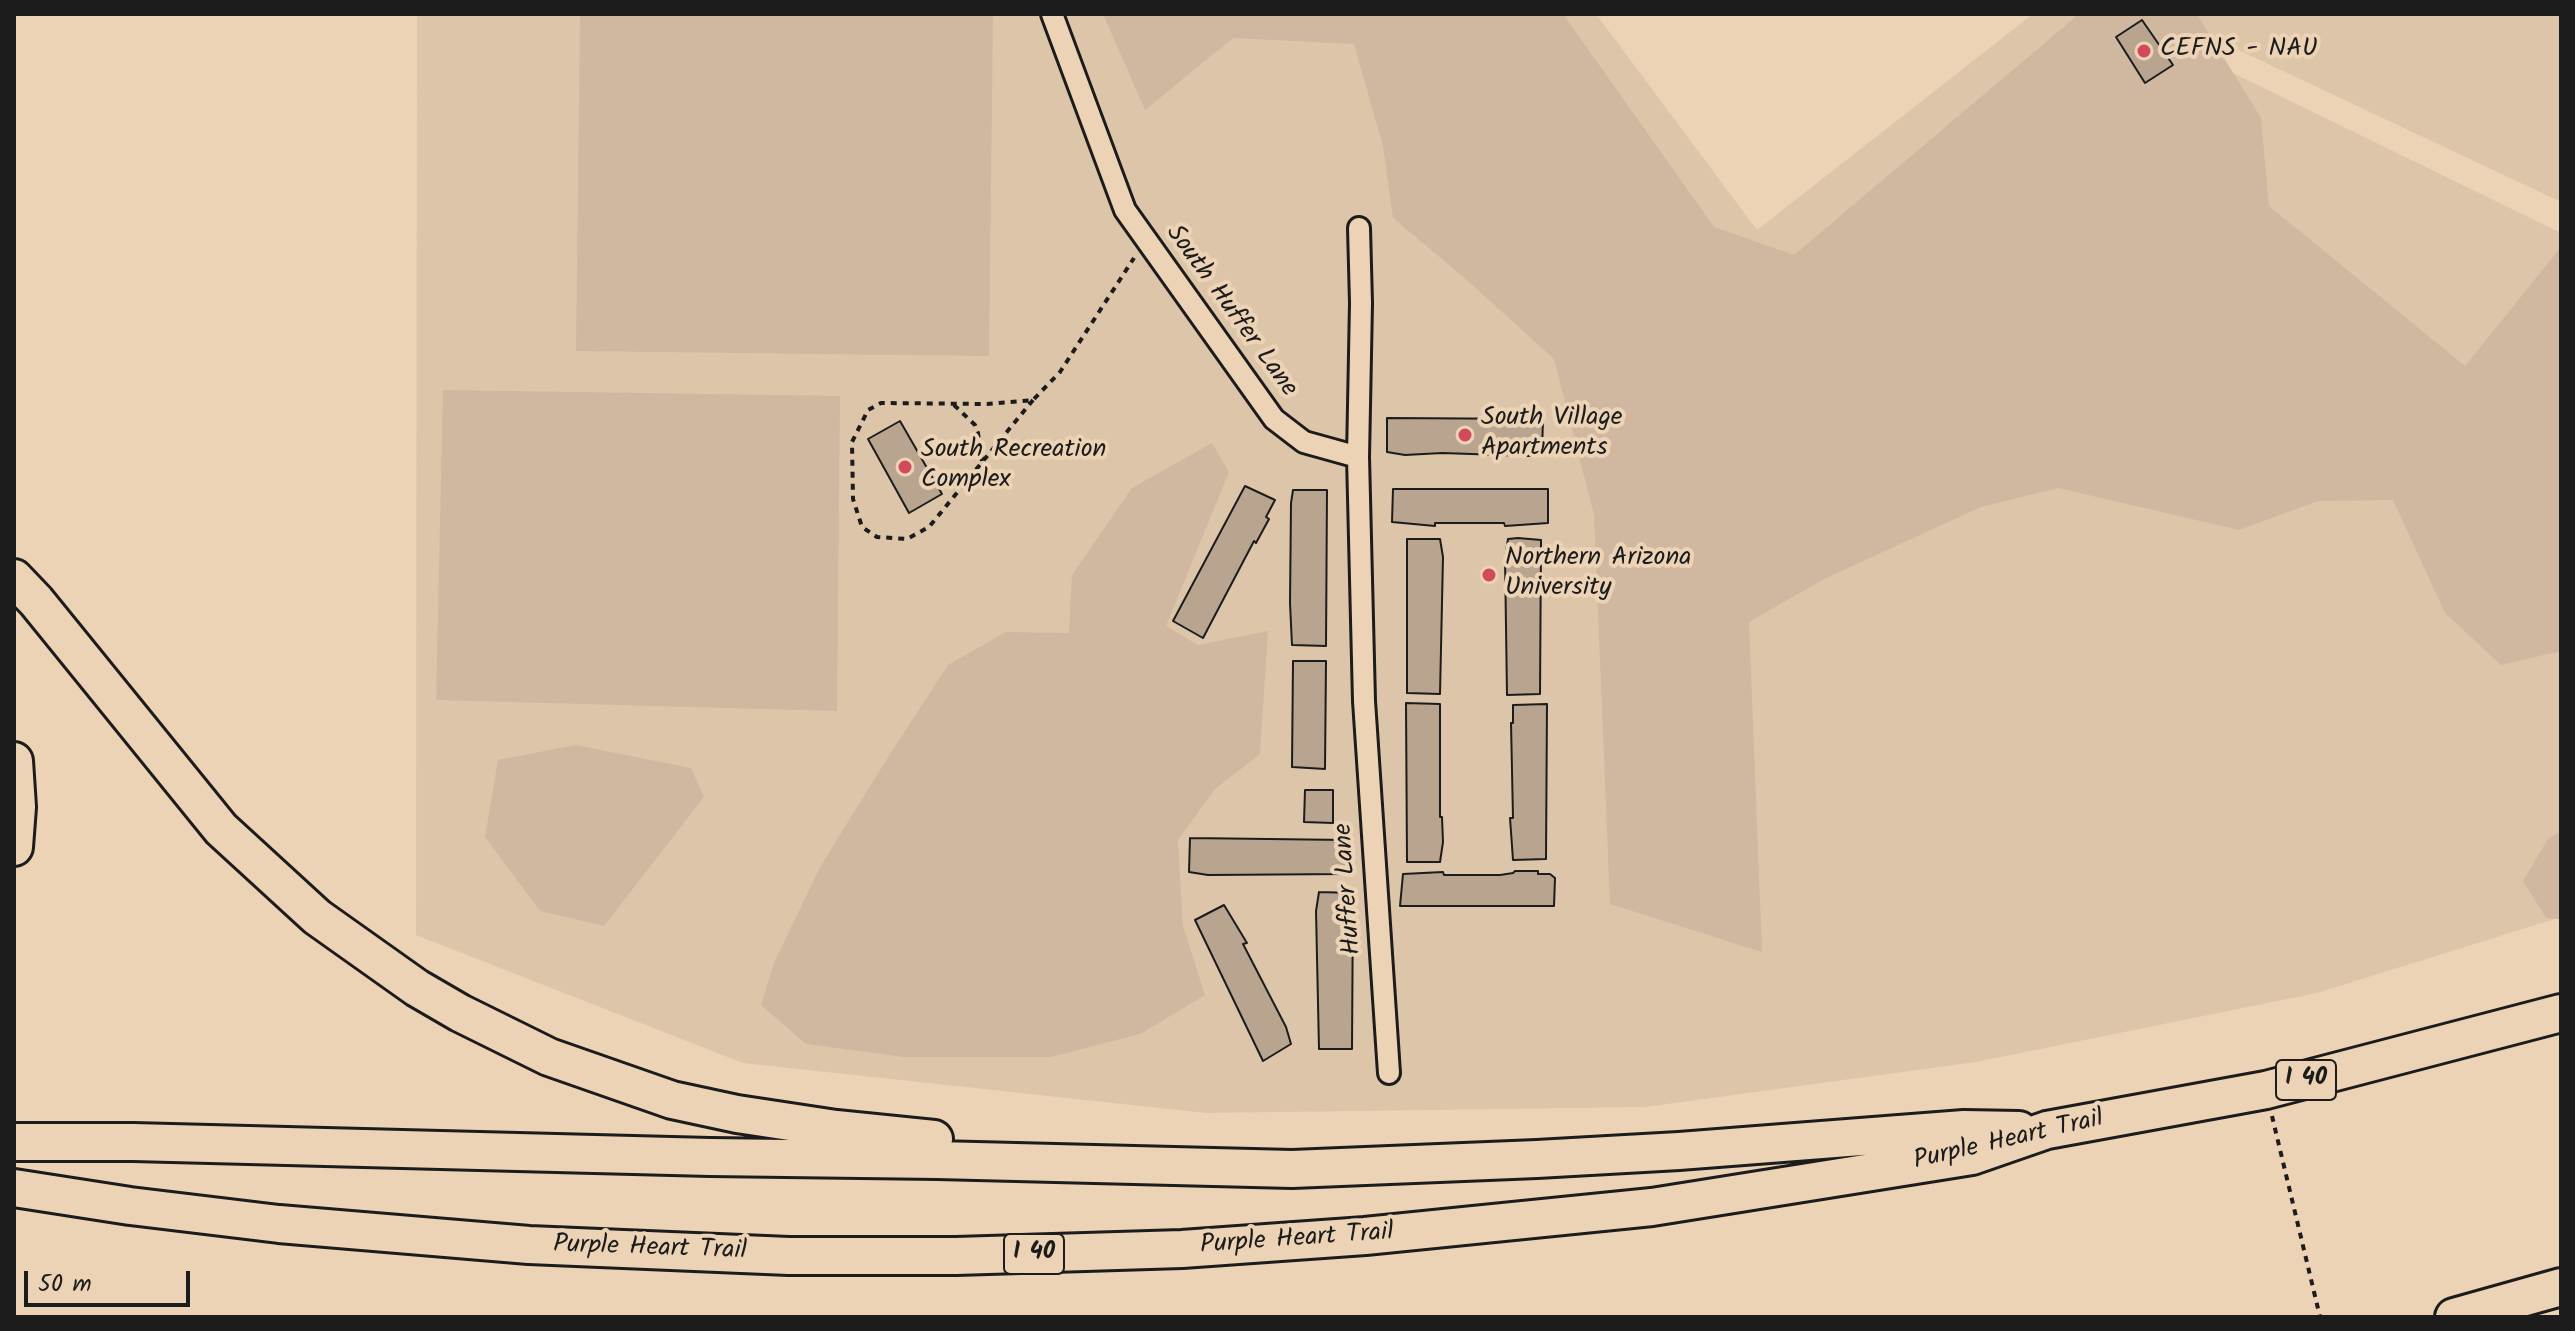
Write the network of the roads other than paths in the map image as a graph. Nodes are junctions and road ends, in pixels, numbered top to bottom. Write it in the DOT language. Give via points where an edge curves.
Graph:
graph roads {
  1 [pos="1052,14"];
  2 [pos="1359,228"];
  3 [pos="1358,457"];
  4 [pos="14,578"];
  5 [pos="14,761"];
  6 [pos="14,847"];
  7 [pos="2561,1013"];
  8 [pos="1389,1073"];
  9 [pos="2047,1130"];
  10 [pos="14,1142"];
  11 [pos="1126,1164"];
  12 [pos="14,1188"];
  13 [pos="2561,1287"];
  14 [pos="2454,1317"];
  1 -- 3 [label="street, South Huffer Lane" via="1125,210 1274,419 1304,442"];
  2 -- 3 [label="street"];
  3 -- 8 [label="street, Huffer Lane" via="1364,701"];
  4 -- 11 [label="highway" via="221,829 317,917 460,1013 549,1057 672,1100 822,1127"];
  5 -- 6 [label="highway"];
  7 -- 9 [label="highway, Purple Heart Trail / I 40" via="2266,1090"];
  9 -- 11 [label="highway" via="1964,1129 1409,1165 1292,1169"];
  9 -- 12 [label="highway, Purple Heart Trail / I 40" via="1972,1156 1652,1207 1365,1236 971,1256 789,1256 529,1245 279,1224"];
  10 -- 11 [label="highway"];
  13 -- 14 [label="highway"];
}
